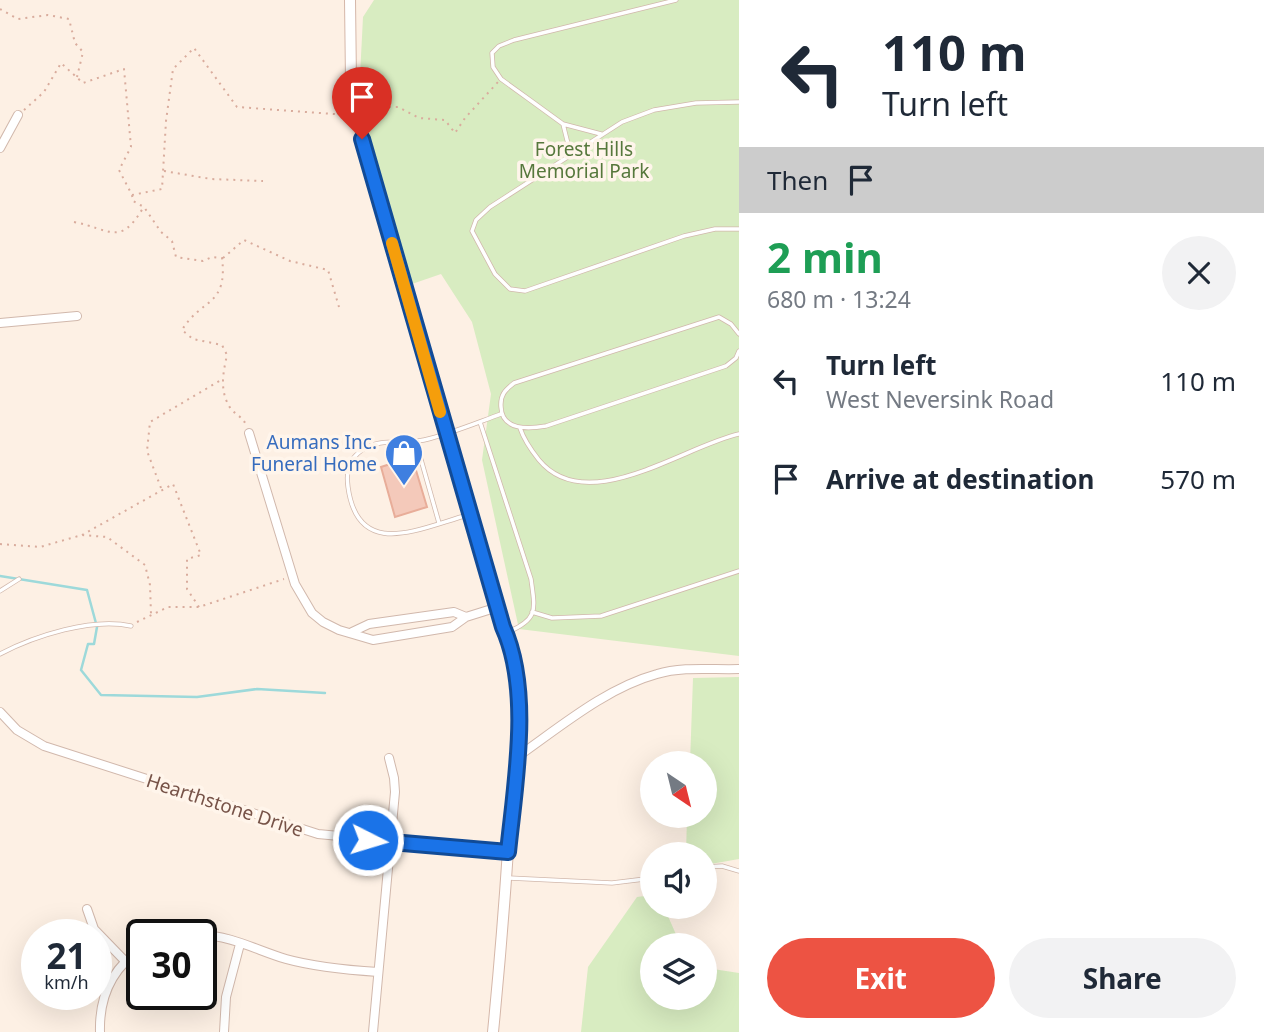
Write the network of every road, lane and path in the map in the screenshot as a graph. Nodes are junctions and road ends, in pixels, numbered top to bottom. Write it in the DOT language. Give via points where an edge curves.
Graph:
graph roads {
  1 [pos="349,0"];
  2 [pos="676,0"];
  3 [pos="0,9"];
  4 [pos="77,78"];
  5 [pos="501,79"];
  6 [pos="739,102"];
  7 [pos="18,115"];
  8 [pos="357,119"];
  9 [pos="563,124"];
  10 [pos="603,134"];
  11 [pos="0,148"];
  12 [pos="568,157"];
  13 [pos="163,171"];
  14 [pos="263,181"];
  15 [pos="132,195"];
  16 [pos="144,207"];
  17 [pos="74,222"];
  18 [pos="739,229"];
  19 [pos="222,258"];
  20 [pos="339,307"];
  21 [pos="77,316"];
  22 [pos="0,323"];
  23 [pos="739,334"];
  24 [pos="739,351"];
  25 [pos="221,379"];
  26 [pos="501,414"];
  27 [pos="480,422"];
  28 [pos="520,427"];
  29 [pos="249,433"];
  30 [pos="447,433"];
  31 [pos="739,434"];
  32 [pos="416,442"];
  33 [pos="162,490"];
  34 [pos="470,514"];
  35 [pos="439,523"];
  36 [pos="82,534"];
  37 [pos="0,544"];
  38 [pos="739,571"];
  39 [pos="292,576"];
  40 [pos="19,579"];
  41 [pos="0,591"];
  42 [pos="199,607"];
  43 [pos="498,607"];
  44 [pos="532,612"];
  45 [pos="151,614"];
  46 [pos="466,617"];
  47 [pos="131,626"];
  48 [pos="352,632"];
  49 [pos="506,633"];
  50 [pos="0,654"];
  51 [pos="739,669"];
  52 [pos="0,712"];
  53 [pos="517,757"];
  54 [pos="389,758"];
  55 [pos="389,842"];
  56 [pos="508,852"];
  57 [pos="717,866"];
  58 [pos="739,871"];
  59 [pos="507,878"];
  60 [pos="640,880"];
  61 [pos="87,909"];
  62 [pos="217,938"];
  63 [pos="240,943"];
  64 [pos="124,960"];
  65 [pos="378,972"];
  66 [pos="100,1032"];
  67 [pos="224,1032"];
  68 [pos="373,1032"];
  69 [pos="494,1032"];
  1 -- 8 [label="street" via="349,61"];
  2 -- 5 [label="lane" via="499,46 492,53 493,67"];
  3 -- 4 [label="path" via="18,19 48,15 69,19 75,43 83,52"];
  4 -- 7 [label="path" via="61,63 44,92"];
  4 -- 15 [label="path" via="83,83 124,69 131,147 119,170"];
  5 -- 8 [label="path" via="455,133 444,120 418,118 398,107 384,107 376,121"];
  5 -- 9 [label="lane"];
  6 -- 10 [label="lane" via="653,110"];
  7 -- 11 [label="street"];
  8 -- 13 [label="path" via="237,107 194,48 173,69"];
  8 -- 30 [label="street"];
  9 -- 10 [label="lane"];
  9 -- 12 [label="lane"];
  10 -- 12 [label="lane"];
  12 -- 18 [label="lane" via="475,220 472,232 495,274 510,289 525,291 684,236"];
  13 -- 14 [label="path"];
  13 -- 15 [label="path" via="162,189"];
  15 -- 16 [label="path" via="133,201"];
  16 -- 17 [label="path" via="127,230 113,234"];
  16 -- 19 [label="path" via="172,241 176,257"];
  19 -- 20 [label="path" via="244,240 290,261 328,270"];
  19 -- 25 [label="path" via="225,278 216,299 182,330 193,339 222,345 228,355"];
  21 -- 22 [label="street"];
  23 -- 26 [label="lane" via="719,317 514,383 504,391"];
  24 -- 28 [label="lane" via="726,366 546,426"];
  25 -- 29 [label="path" via="230,408 244,420"];
  25 -- 33 [label="path" via="150,422 146,452"];
  26 -- 27 [label="lane"];
  26 -- 28 [label="lane"];
  27 -- 30 [label="lane"];
  27 -- 44 [label="lane" via="531,579"];
  28 -- 31 [label="lane" via="545,468 558,478 602,482"];
  29 -- 48 [label="street" via="301,598 323,622"];
  30 -- 32 [label="lane"];
  30 -- 34 [label="street"];
  32 -- 35 [label="lane"];
  32 -- 35 [label="lane" via="375,443 355,455 346,474 352,507 365,526 378,534 394,536"];
  33 -- 36 [label="path"];
  33 -- 42 [label="path" via="173,484 201,555 187,559 187,589"];
  34 -- 35 [label="lane"];
  34 -- 43 [label="street"];
  36 -- 37 [label="path" via="40,547"];
  36 -- 45 [label="path" via="107,537 145,565"];
  38 -- 44 [label="lane" via="601,616 552,618"];
  39 -- 42 [label="path"];
  40 -- 41 [label="lane"];
  42 -- 45 [label="path" via="168,607"];
  43 -- 46 [label="street"];
  43 -- 49 [label="street"];
  44 -- 49 [label="lane" via="524,625"];
  45 -- 47 [label="path"];
  46 -- 48 [label="street" via="442,613 369,624"];
  46 -- 48 [label="street" via="452,627 373,640"];
  47 -- 50 [label="lane" via="115,622 84,625"];
  49 -- 53 [label="street" via="517,681"];
  51 -- 53 [label="street" via="667,671 640,680"];
  52 -- 55 [label="street, Hearthstone Drive" via="24,735 59,752 318,834"];
  53 -- 56 [label="street"];
  54 -- 55 [label="street" via="395,792"];
  55 -- 56 [label="street, Hearthstone Drive"];
  55 -- 65 [label="street"];
  56 -- 59 [label="street"];
  57 -- 58 [label="lane"];
  59 -- 60 [label="lane" via="612,883"];
  59 -- 69 [label="street"];
  61 -- 64 [label="street" via="94,929"];
  62 -- 63 [label="street"];
  63 -- 65 [label="street" via="289,960"];
  63 -- 67 [label="street" via="226,998"];
  64 -- 66 [label="street" via="102,1004"];
  65 -- 68 [label="street"];
}
